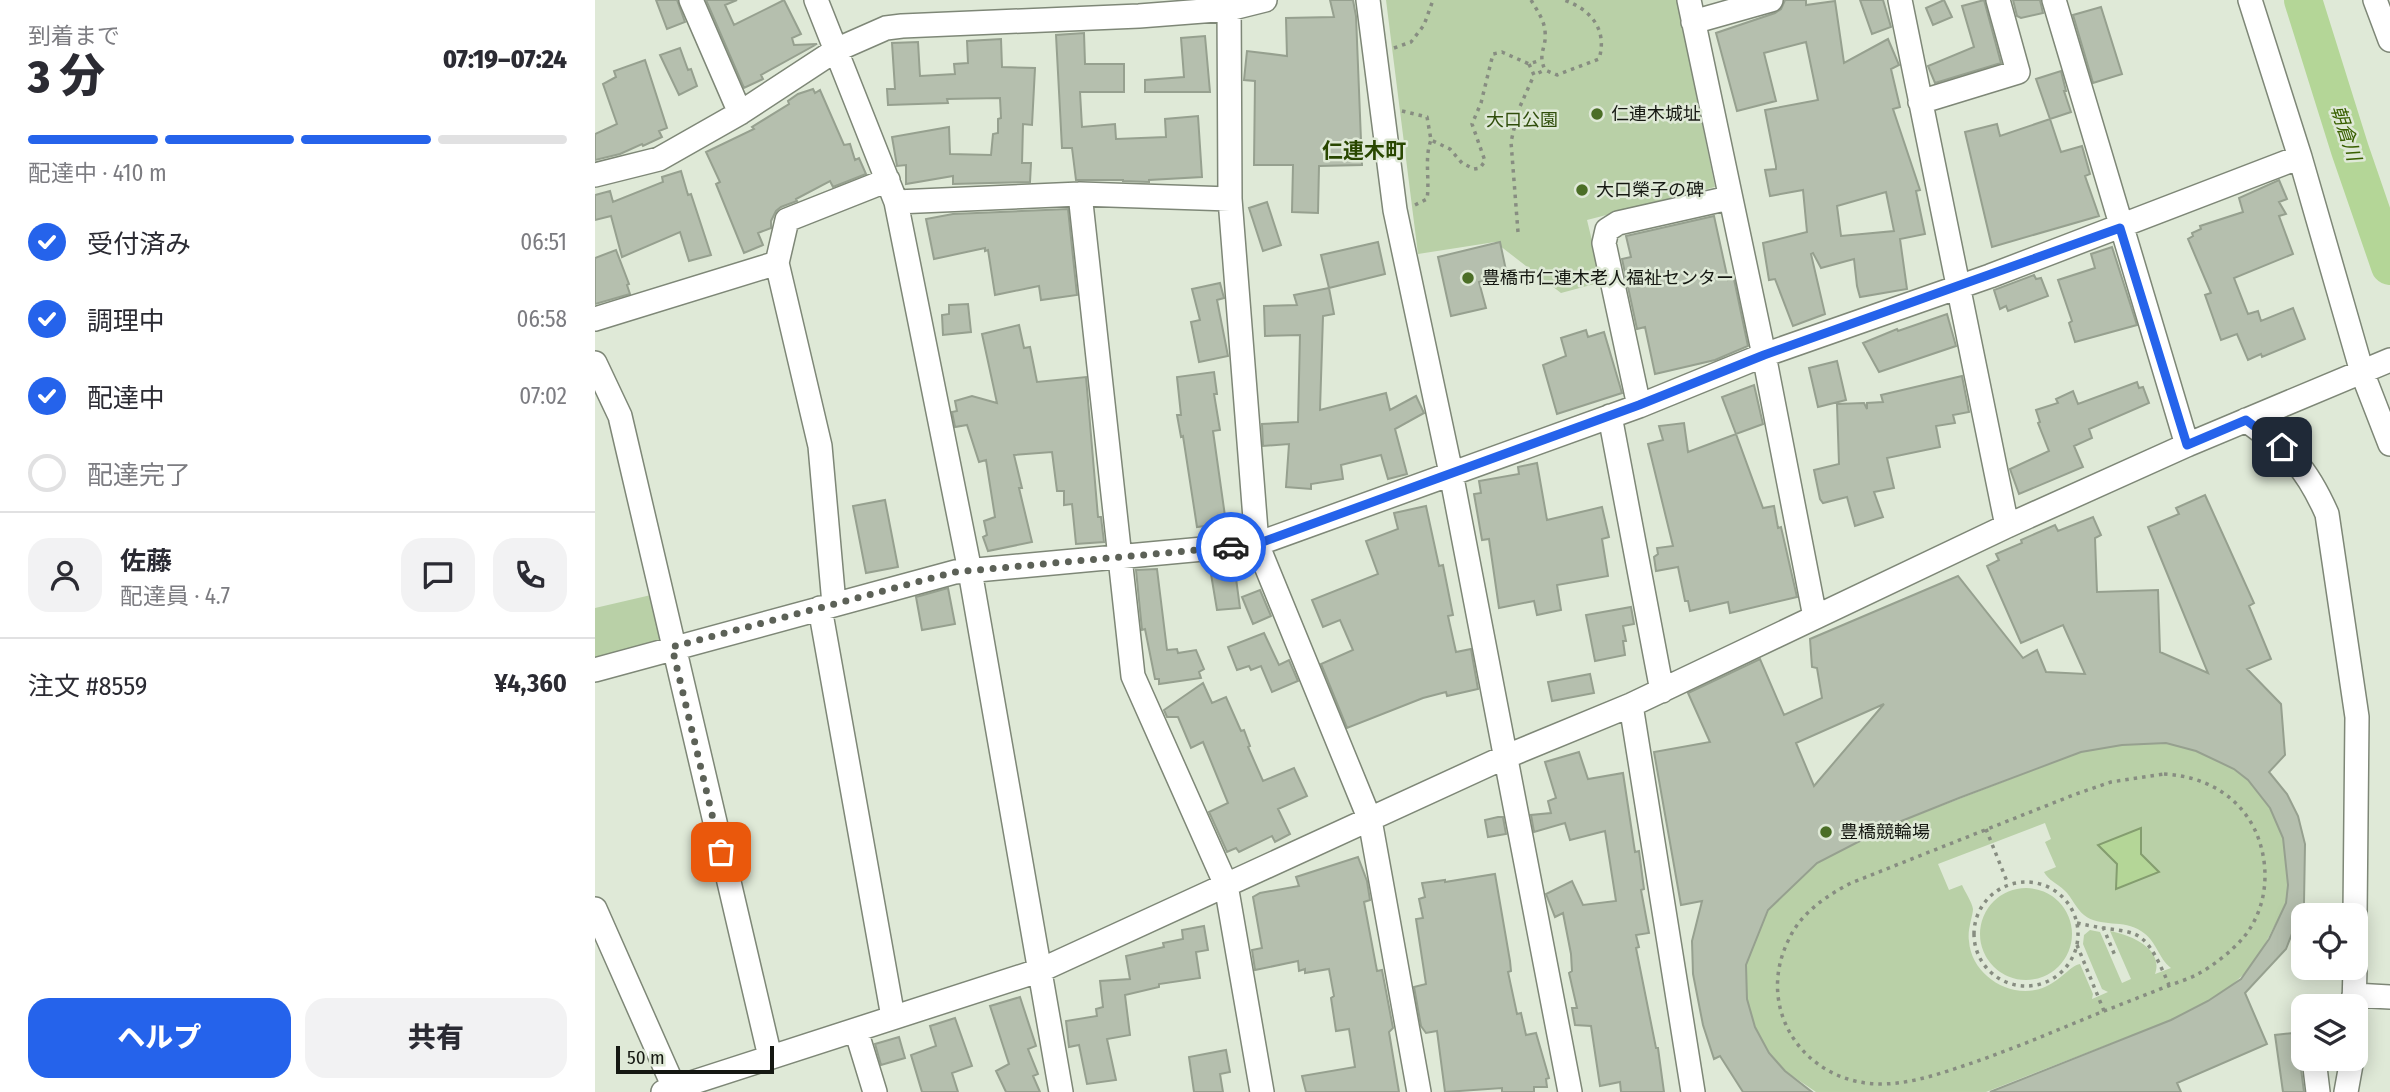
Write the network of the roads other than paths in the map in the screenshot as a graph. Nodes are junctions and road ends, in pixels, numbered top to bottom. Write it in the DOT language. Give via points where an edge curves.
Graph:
graph roads {
  1 [pos="691,0"];
  2 [pos="816,0"];
  3 [pos="1265,0"];
  4 [pos="1368,0"];
  5 [pos="1771,0"];
  6 [pos="1900,0"];
  7 [pos="1998,0"];
  8 [pos="2054,0"];
  9 [pos="2250,0"];
  10 [pos="2375,0"];
  11 [pos="1229,5"];
  12 [pos="1139,8"];
  13 [pos="988,11"];
  14 [pos="1691,11"];
  15 [pos="2390,40"];
  16 [pos="836,50"];
  17 [pos="1920,102"];
  18 [pos="740,113"];
  19 [pos="2300,157"];
  20 [pos="595,175"];
  21 [pos="888,180"];
  22 [pos="1080,194"];
  23 [pos="1729,198"];
  24 [pos="1230,199"];
  25 [pos="896,202"];
  26 [pos="2120,228"];
  27 [pos="777,262"];
  28 [pos="1957,286"];
  29 [pos="595,319"];
  30 [pos="1764,355"];
  31 [pos="595,363"];
  32 [pos="2376,366"];
  33 [pos="1639,405"];
  34 [pos="1610,416"];
  35 [pos="2246,420"];
  36 [pos="2390,444"];
  37 [pos="2187,445"];
  38 [pos="1451,472"];
  39 [pos="2007,526"];
  40 [pos="1257,544"];
  41 [pos="1118,558"];
  42 [pos="970,571"];
  43 [pos="827,606"];
  44 [pos="1815,617"];
  45 [pos="672,647"];
  46 [pos="595,670"];
  47 [pos="1663,691"];
  48 [pos="1631,705"];
  49 [pos="1505,757"];
  50 [pos="1370,820"];
  51 [pos="1226,885"];
  52 [pos="2355,903"];
  53 [pos="595,909"];
  54 [pos="1041,970"];
  55 [pos="2390,997"];
  56 [pos="2368,999"];
  57 [pos="893,1017"];
  58 [pos="856,1030"];
  59 [pos="770,1057"];
  60 [pos="2315,1071"];
  61 [pos="2350,1071"];
  62 [pos="671,1091"];
  63 [pos="875,1092"];
  64 [pos="1061,1092"];
  65 [pos="1262,1092"];
  66 [pos="1419,1092"];
  67 [pos="1570,1092"];
  68 [pos="1693,1092"];
  69 [pos="2318,1092"];
  70 [pos="2346,1092"];
  1 -- 18 [label="street"];
  2 -- 16 [label="street"];
  3 -- 11 [label="street"];
  4 -- 38 [label="street" via="1395,210"];
  5 -- 14 [label="street"];
  6 -- 17 [label="street"];
  7 -- 17 [label="street" via="2018,72"];
  8 -- 26 [label="street"];
  9 -- 19 [label="street"];
  10 -- 15 [label="street"];
  11 -- 12 [label="street"];
  11 -- 24 [label="street"];
  12 -- 13 [label="street"];
  13 -- 16 [label="street" via="886,28"];
  14 -- 23 [label="street"];
  16 -- 18 [label="street"];
  16 -- 21 [label="street"];
  17 -- 28 [label="street"];
  18 -- 20 [label="street" via="659,159"];
  19 -- 26 [label="street"];
  19 -- 32 [label="street"];
  21 -- 25 [label="street"];
  21 -- 27 [label="street" via="787,220"];
  22 -- 24 [label="street"];
  22 -- 25 [label="street"];
  22 -- 41 [label="street"];
  23 -- 30 [label="street"];
  23 -- 33 [label="street" via="1618,223 1608,230 1604,243"];
  24 -- 40 [label="street"];
  25 -- 42 [label="street"];
  26 -- 28 [label="street"];
  26 -- 37 [label="street"];
  27 -- 29 [label="street"];
  27 -- 43 [label="street" via="820,446"];
  28 -- 30 [label="street"];
  28 -- 39 [label="street"];
  30 -- 33 [label="street"];
  30 -- 44 [label="street"];
  31 -- 45 [label="street" via="620,416"];
  32 -- 35 [label="street"];
  32 -- 36 [label="street"];
  33 -- 34 [label="street"];
  34 -- 38 [label="street"];
  34 -- 47 [label="street"];
  35 -- 37 [label="street"];
  35 -- 52 [label="street" via="2297,460 2327,514 2357,717"];
  37 -- 39 [label="street"];
  38 -- 40 [label="street"];
  38 -- 49 [label="street"];
  39 -- 44 [label="street"];
  40 -- 41 [label="street"];
  40 -- 50 [label="street"];
  41 -- 42 [label="street"];
  41 -- 51 [label="street" via="1133,676"];
  42 -- 43 [label="street"];
  42 -- 54 [label="street"];
  43 -- 45 [label="street"];
  43 -- 57 [label="street"];
  44 -- 47 [label="street"];
  45 -- 46 [label="street"];
  45 -- 59 [label="street"];
  47 -- 48 [label="street"];
  48 -- 49 [label="street"];
  48 -- 68 [label="street"];
  49 -- 50 [label="street"];
  49 -- 67 [label="street"];
  50 -- 51 [label="street"];
  50 -- 66 [label="street"];
  51 -- 54 [label="street"];
  51 -- 65 [label="street"];
  53 -- 62 [label="street"];
  54 -- 57 [label="street"];
  54 -- 64 [label="street"];
  55 -- 56 [label="street"];
  57 -- 58 [label="street"];
  58 -- 59 [label="street"];
  58 -- 63 [label="street"];
  59 -- 62 [label="street"];
  60 -- 69 [label="street"];
  61 -- 70 [label="street"];
}
